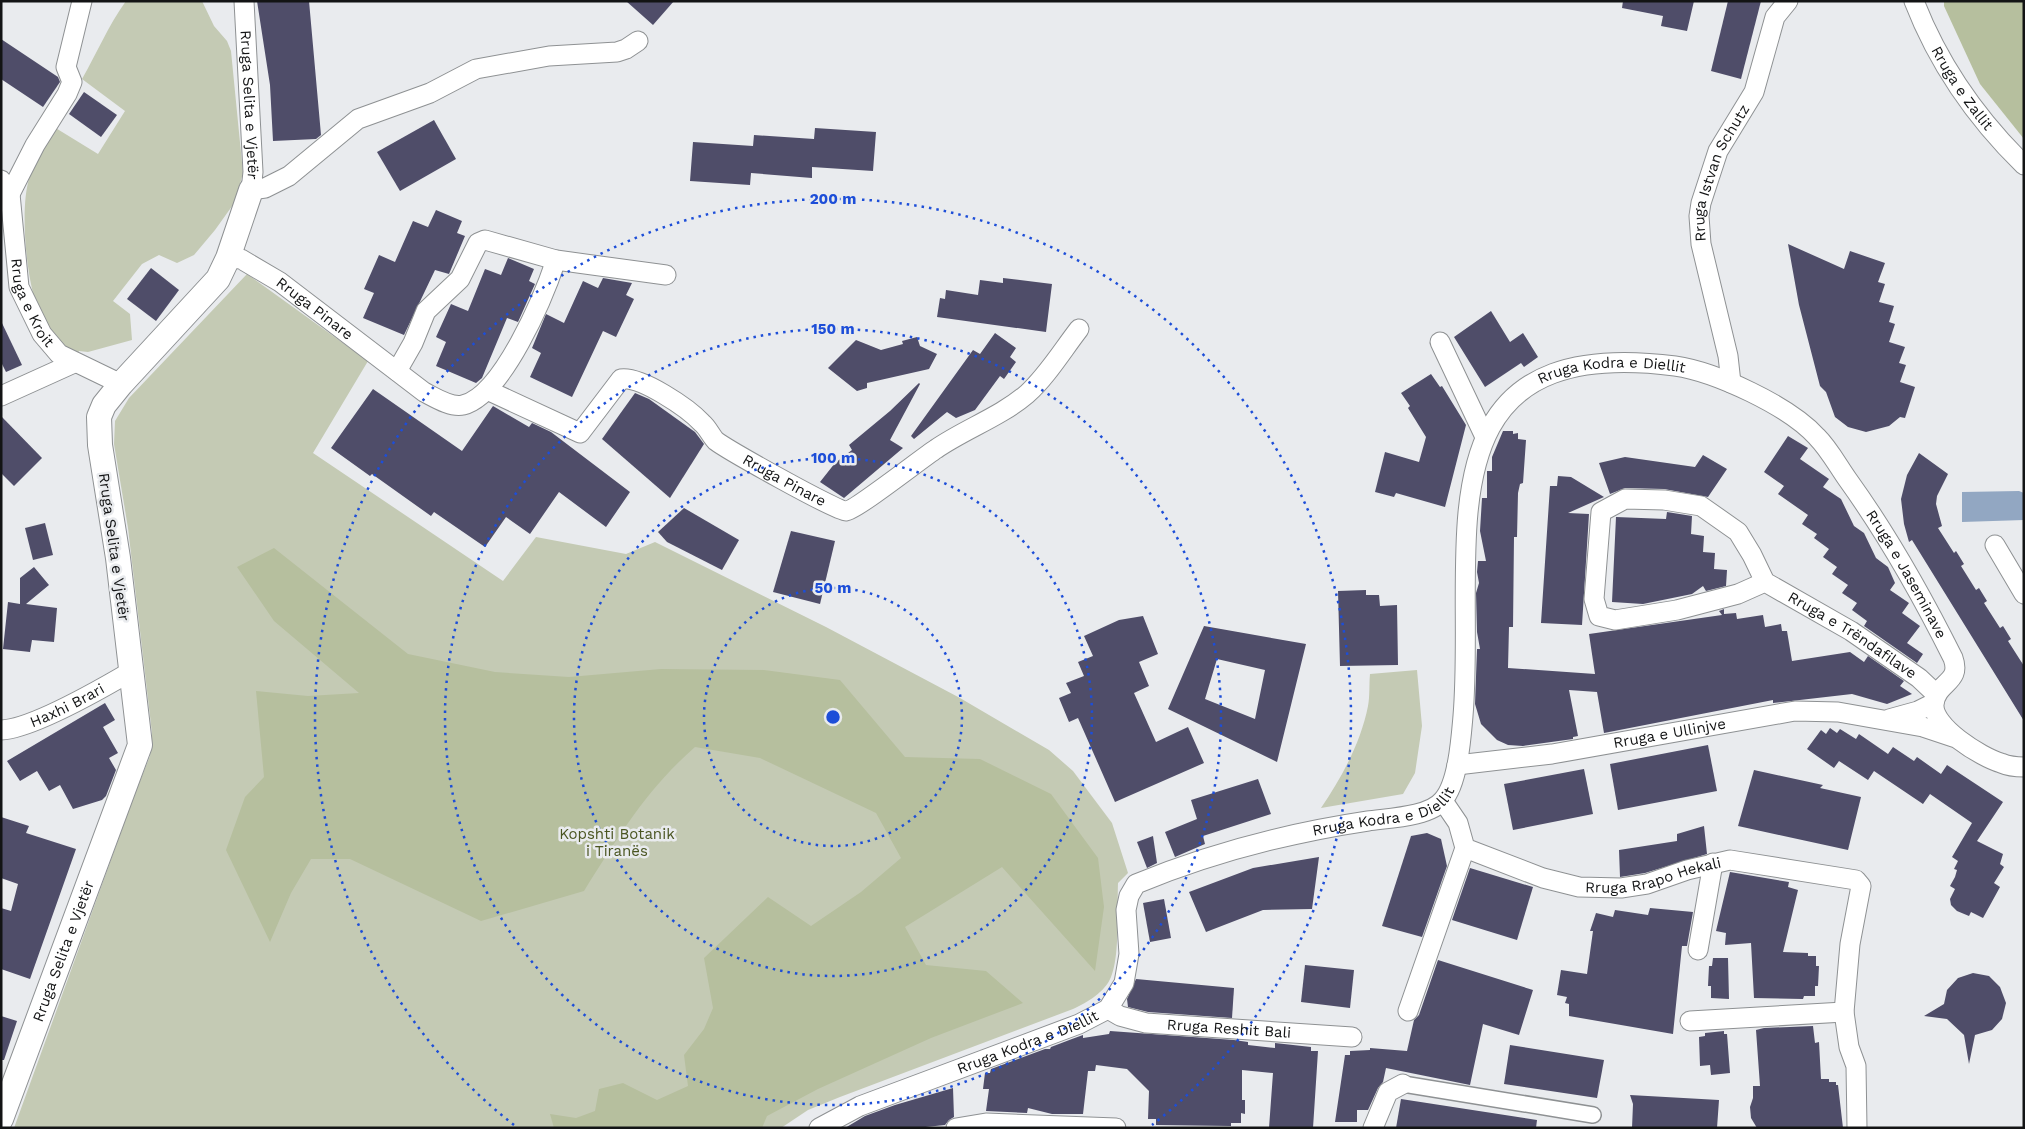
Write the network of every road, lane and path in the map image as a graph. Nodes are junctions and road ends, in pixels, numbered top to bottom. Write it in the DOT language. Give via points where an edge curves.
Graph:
graph roads {
  1 [pos="82,1"];
  2 [pos="244,1"];
  3 [pos="1788,1"];
  4 [pos="1914,1"];
  5 [pos="638,41"];
  6 [pos="2024,165"];
  7 [pos="6,187"];
  8 [pos="251,190"];
  9 [pos="228,258"];
  10 [pos="556,260"];
  11 [pos="666,274"];
  12 [pos="1078,329"];
  13 [pos="1440,342"];
  14 [pos="74,363"];
  15 [pos="397,371"];
  16 [pos="1730,383"];
  17 [pos="121,384"];
  18 [pos="487,390"];
  19 [pos="1,396"];
  20 [pos="1485,437"];
  21 [pos="1995,545"];
  22 [pos="1765,582"];
  23 [pos="2024,594"];
  24 [pos="130,672"];
  25 [pos="1935,699"];
  26 [pos="1883,720"];
  27 [pos="1,730"];
  28 [pos="1959,738"];
  29 [pos="1457,765"];
  30 [pos="2024,767"];
  31 [pos="1443,801"];
  32 [pos="1465,848"];
  33 [pos="1713,863"];
  34 [pos="1698,950"];
  35 [pos="1108,1010"];
  36 [pos="1408,1011"];
  37 [pos="1844,1012"];
  38 [pos="1690,1021"];
  39 [pos="1352,1037"];
  40 [pos="1403,1084"];
  41 [pos="1593,1115"];
  42 [pos="1,1119"];
  43 [pos="819,1128"];
  44 [pos="956,1128"];
  45 [pos="1116,1128"];
  46 [pos="1373,1128"];
  47 [pos="1857,1128"];
  1 -- 7 [label="street" via="66,67 72,82 68,94"];
  2 -- 8 [label="street, Rruga Selita e Vjetër" via="253,172"];
  3 -- 16 [label="street, Rruga Istvan Schutz" via="1775,17 1754,92 1718,150 1700,209 1701,244 1728,356"];
  4 -- 6 [label="street, Rruga e Zallit" via="1960,90 1991,131"];
  5 -- 8 [label="street" via="617,52 549,56 476,69 430,93 358,119 289,176 265,188"];
  7 -- 14 [label="street, Rruga e Kroit" via="19,288 42,334 59,354"];
  8 -- 9 [label="street, Rruga Selita e Vjetër"];
  9 -- 15 [label="street, Rruga Pinare" via="241,259 280,282"];
  9 -- 17 [label="street, Rruga Selita e Vjetër" via="218,279 204,296"];
  10 -- 11 [label="street"];
  10 -- 15 [label="street" via="485,240 478,244 460,279 426,311"];
  10 -- 18 [label="street, Rruga Pinare" via="526,328 499,377"];
  12 -- 18 [label="street, Rruga Pinare" via="1027,394 944,443 858,506 846,510 835,508 716,440 702,422 660,392 630,378 621,379 580,433"];
  13 -- 20 [label="street"];
  14 -- 17 [label="street, Rruga e Kroit"];
  14 -- 19 [label="street"];
  15 -- 18 [label="street, Rruga Pinare" via="424,392 461,406"];
  16 -- 20 [label="street, Rruga Kodra e Diellit" via="1701,371 1648,363 1581,367 1556,373 1526,388 1501,409"];
  16 -- 25 [label="street, Rruga e Jaseminave" via="1790,415 1817,436 1875,517 1920,592 1957,669"];
  17 -- 24 [label="street, Rruga Selita e Vjetër" via="99,417"];
  20 -- 29 [label="street, Rruga Kodra e Diellit" via="1475,467 1465,529 1467,642"];
  21 -- 23 [label="street"];
  22 -- 22 [label="street" via="1738,532 1701,506 1664,500 1625,499 1601,512 1594,599 1599,616 1615,620 1676,610 1738,594"];
  22 -- 25 [label="street, Rruga e Trëndafilave" via="1851,631 1919,678"];
  24 -- 27 [label="street, Haxhi Brari" via="31,723"];
  24 -- 42 [label="street, Rruga Selita e Vjetër" via="140,745"];
  25 -- 26 [label="street, Rruga e Ullinjve" via="1902,717"];
  25 -- 28 [label="street" via="1937,717"];
  26 -- 28 [label="street, Rruga e Ullinjve"];
  26 -- 29 [label="street, Rruga e Ullinjve" via="1838,712 1796,711 1552,754"];
  28 -- 30 [label="street" via="2000,763"];
  29 -- 31 [label="street, Rruga Kodra e Diellit"];
  31 -- 32 [label="street" via="1458,823"];
  31 -- 35 [label="street, Rruga Kodra e Diellit" via="1426,812 1337,826 1236,848 1136,884 1128,896 1126,910 1129,954 1124,982"];
  32 -- 33 [label="street, Rruga Rrapo Hekali" via="1543,878 1579,887 1621,888 1647,884"];
  32 -- 36 [label="street"];
  33 -- 34 [label="street"];
  33 -- 37 [label="street, Rruga Rrapo Hekali" via="1730,860 1856,880 1861,886 1850,944"];
  35 -- 39 [label="street, Rruga Reshit Bali" via="1146,1023"];
  35 -- 43 [label="street, Rruga Kodra e Diellit" via="1080,1024 860,1106"];
  37 -- 38 [label="street"];
  37 -- 47 [label="street, Rruga Rrapo Hekali" via="1849,1048 1856,1066"];
  40 -- 41 [label="street"];
  40 -- 46 [label="street" via="1388,1092"];
  44 -- 45 [label="street" via="986,1123"];
}
